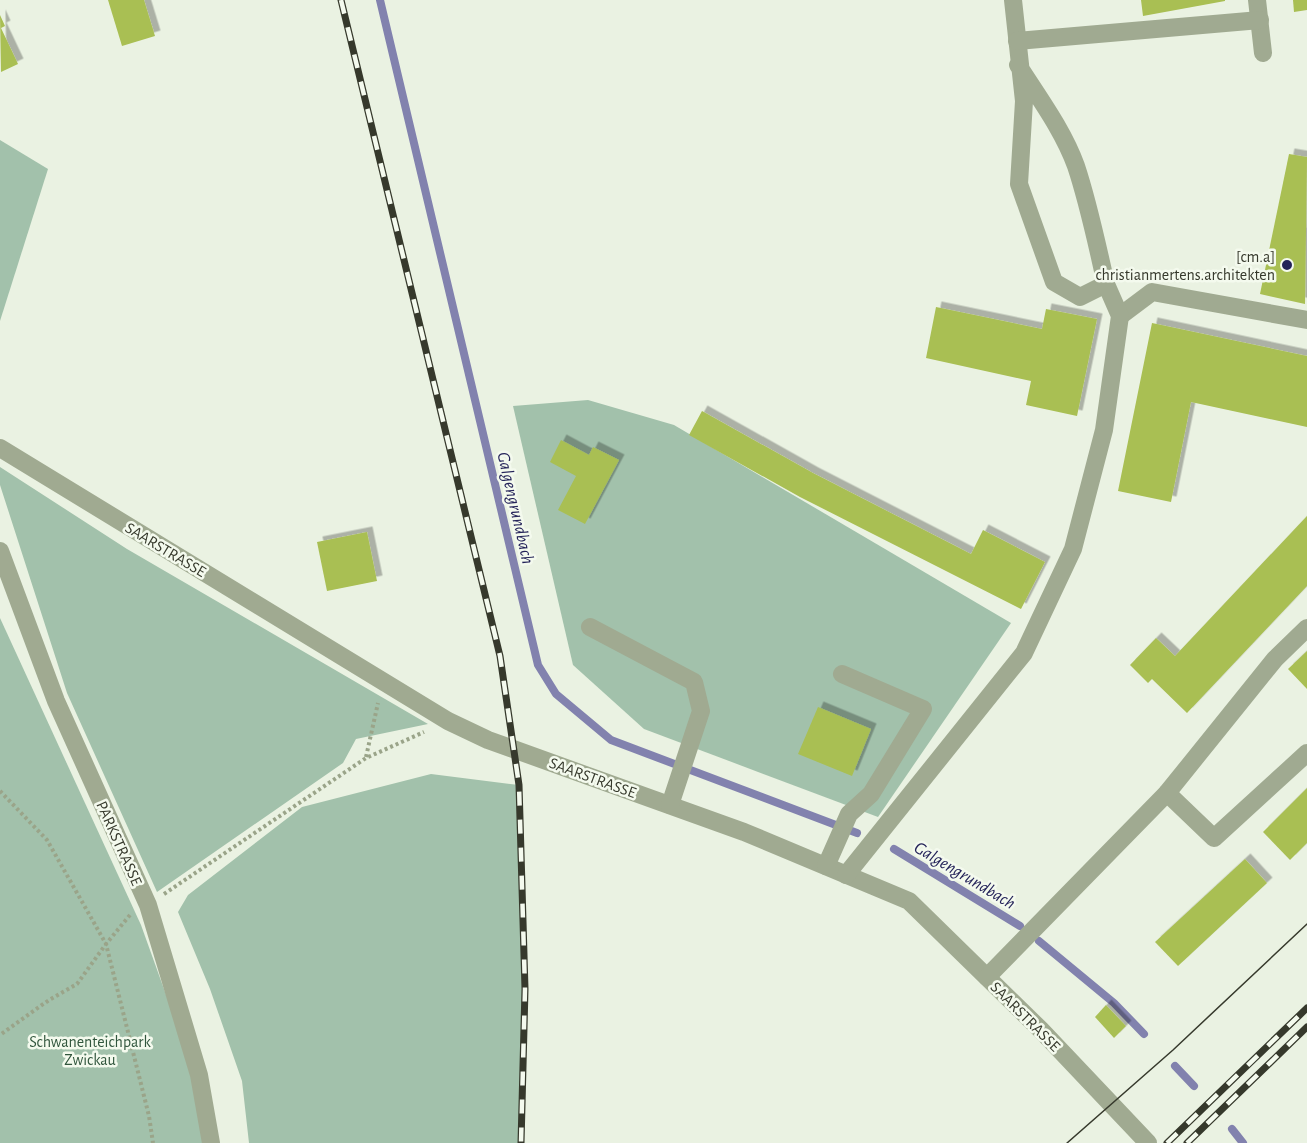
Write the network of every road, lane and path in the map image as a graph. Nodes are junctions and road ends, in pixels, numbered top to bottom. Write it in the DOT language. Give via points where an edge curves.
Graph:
graph roads {
  1 [pos="1013,0"];
  2 [pos="1257,0"];
  3 [pos="1260,20"];
  4 [pos="1017,41"];
  5 [pos="1263,53"];
  6 [pos="1018,65"];
  7 [pos="1106,284"];
  8 [pos="1120,316"];
  9 [pos="1307,320"];
  10 [pos="0,448"];
  11 [pos="0,551"];
  12 [pos="590,627"];
  13 [pos="1307,628"];
  14 [pos="842,674"];
  15 [pos="384,681"];
  16 [pos="448,721"];
  17 [pos="1307,753"];
  18 [pos="366,758"];
  19 [pos="0,791"];
  20 [pos="1167,793"];
  21 [pos="670,805"];
  22 [pos="826,866"];
  23 [pos="846,874"];
  24 [pos="148,905"];
  25 [pos="106,944"];
  26 [pos="987,977"];
  27 [pos="0,1035"];
  28 [pos="153,1143"];
  29 [pos="211,1143"];
  30 [pos="1148,1143"];
  1 -- 4 [label="street"];
  2 -- 3 [label="street"];
  3 -- 4 [label="street"];
  3 -- 5 [label="street"];
  4 -- 6 [label="street"];
  6 -- 7 [label="street" via="1063,137 1076,166"];
  6 -- 7 [label="street" via="1024,101 1019,184 1054,282 1080,297"];
  7 -- 8 [label="street"];
  8 -- 9 [label="street" via="1152,292"];
  8 -- 23 [label="street" via="1104,430 1073,549 1024,653"];
  10 -- 15 [label="street, SAARSTRASSE"];
  11 -- 24 [label="street, PARKSTRASSE" via="56,701"];
  12 -- 21 [label="street" via="694,682 701,711"];
  13 -- 20 [label="street" via="1275,659"];
  14 -- 22 [label="street" via="923,710 871,794 849,814"];
  15 -- 16 [label="street, SAARSTRASSE"];
  15 -- 18 [label="path"];
  16 -- 18 [label="path"];
  16 -- 21 [label="street, SAARSTRASSE" via="488,740"];
  17 -- 20 [label="street" via="1214,838"];
  18 -- 24 [label="path"];
  19 -- 25 [label="path" via="47,840"];
  20 -- 26 [label="street"];
  21 -- 22 [label="street, SAARSTRASSE"];
  22 -- 23 [label="street, SAARSTRASSE"];
  23 -- 26 [label="street, SAARSTRASSE" via="909,901"];
  24 -- 25 [label="path" via="134,910"];
  24 -- 29 [label="street, PARKSTRASSE" via="200,1075"];
  25 -- 27 [label="path" via="77,984"];
  25 -- 28 [label="path"];
  26 -- 30 [label="street, SAARSTRASSE"];
}
